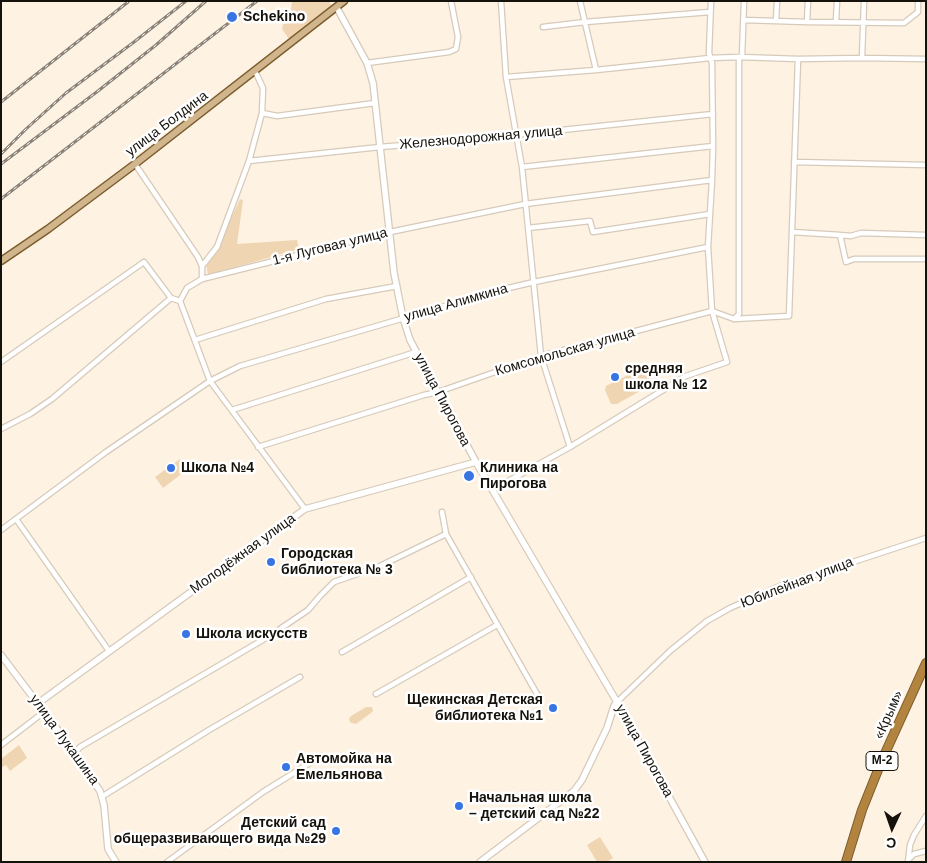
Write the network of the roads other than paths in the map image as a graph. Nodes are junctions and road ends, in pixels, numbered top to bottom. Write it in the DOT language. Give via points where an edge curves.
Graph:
graph roads {
  1 [pos="344,1"];
  2 [pos="452,1"];
  3 [pos="501,1"];
  4 [pos="580,1"];
  5 [pos="711,1"];
  6 [pos="744,1"];
  7 [pos="777,1"];
  8 [pos="808,1"];
  9 [pos="837,1"];
  10 [pos="864,1"];
  11 [pos="918,1"];
  12 [pos="336,8"];
  13 [pos="710,12"];
  14 [pos="744,20"];
  15 [pos="776,21"];
  16 [pos="836,21"];
  17 [pos="862,21"];
  18 [pos="585,22"];
  19 [pos="807,22"];
  20 [pos="543,26"];
  21 [pos="741,57"];
  22 [pos="710,58"];
  23 [pos="862,58"];
  24 [pos="798,59"];
  25 [pos="926,59"];
  26 [pos="367,63"];
  27 [pos="596,70"];
  28 [pos="255,72"];
  29 [pos="506,77"];
  30 [pos="375,103"];
  31 [pos="262,113"];
  32 [pos="713,114"];
  33 [pos="517,135"];
  34 [pos="712,146"];
  35 [pos="380,147"];
  36 [pos="249,161"];
  37 [pos="794,162"];
  38 [pos="134,164"];
  39 [pos="926,165"];
  40 [pos="522,166"];
  41 [pos="712,180"];
  42 [pos="525,204"];
  43 [pos="710,214"];
  44 [pos="528,228"];
  45 [pos="390,232"];
  46 [pos="792,232"];
  47 [pos="840,235"];
  48 [pos="926,235"];
  49 [pos="708,247"];
  50 [pos="926,259"];
  51 [pos="1,261"];
  52 [pos="202,266"];
  53 [pos="202,279"];
  54 [pos="534,282"];
  55 [pos="397,286"];
  56 [pos="171,298"];
  57 [pos="180,301"];
  58 [pos="712,312"];
  59 [pos="403,318"];
  60 [pos="734,319"];
  61 [pos="195,340"];
  62 [pos="416,352"];
  63 [pos="541,356"];
  64 [pos="1,362"];
  65 [pos="210,380"];
  66 [pos="438,392"];
  67 [pos="232,410"];
  68 [pos="1,430"];
  69 [pos="258,446"];
  70 [pos="570,447"];
  71 [pos="476,462"];
  72 [pos="492,490"];
  73 [pos="305,509"];
  74 [pos="442,512"];
  75 [pos="16,519"];
  76 [pos="1,530"];
  77 [pos="446,534"];
  78 [pos="926,538"];
  79 [pos="471,577"];
  80 [pos="498,625"];
  81 [pos="109,651"];
  82 [pos="342,652"];
  83 [pos="1,654"];
  84 [pos="926,663"];
  85 [pos="300,677"];
  86 [pos="376,694"];
  87 [pos="540,696"];
  88 [pos="617,702"];
  89 [pos="38,704"];
  90 [pos="44,712"];
  91 [pos="1,745"];
  92 [pos="74,754"];
  93 [pos="321,756"];
  94 [pos="103,796"];
  95 [pos="926,816"];
  96 [pos="926,851"];
  97 [pos="908,861"];
  98 [pos="116,862"];
  99 [pos="167,862"];
  100 [pos="480,862"];
  101 [pos="705,862"];
  102 [pos="846,862"];
  1 -- 12 [label="main road, улица Болдина"];
  2 -- 26 [label="street" via="458,37 456,49"];
  3 -- 29 [label="street"];
  4 -- 18 [label="street"];
  5 -- 13 [label="street"];
  6 -- 14 [label="street"];
  7 -- 15 [label="street"];
  8 -- 19 [label="street"];
  9 -- 16 [label="street"];
  10 -- 17 [label="street"];
  11 -- 17 [label="street" via="918,12 904,22"];
  12 -- 26 [label="street, улица Пирогова"];
  12 -- 28 [label="main road, улица Болдина"];
  13 -- 18 [label="street"];
  13 -- 22 [label="street"];
  14 -- 15 [label="street"];
  14 -- 21 [label="street"];
  15 -- 19 [label="street"];
  16 -- 17 [label="street"];
  16 -- 19 [label="street"];
  17 -- 23 [label="street"];
  18 -- 20 [label="street"];
  18 -- 27 [label="street"];
  21 -- 22 [label="street"];
  21 -- 24 [label="street"];
  21 -- 60 [label="street" via="739,314"];
  22 -- 27 [label="street"];
  22 -- 32 [label="street"];
  23 -- 24 [label="street"];
  23 -- 25 [label="street"];
  24 -- 37 [label="street"];
  26 -- 30 [label="street, улица Пирогова"];
  27 -- 29 [label="street"];
  28 -- 31 [label="street" via="263,88"];
  28 -- 38 [label="main road, улица Болдина"];
  29 -- 33 [label="street"];
  30 -- 31 [label="street" via="276,116"];
  30 -- 35 [label="street, улица Пирогова"];
  31 -- 36 [label="street"];
  32 -- 33 [label="street, Железнодорожная улица"];
  32 -- 34 [label="street"];
  33 -- 35 [label="street, Железнодорожная улица"];
  33 -- 40 [label="street"];
  34 -- 40 [label="street"];
  34 -- 41 [label="street"];
  35 -- 36 [label="street, Железнодорожная улица"];
  35 -- 45 [label="street, улица Пирогова"];
  36 -- 52 [label="street" via="217,246"];
  37 -- 39 [label="street"];
  37 -- 46 [label="street"];
  38 -- 51 [label="main road, улица Болдина"];
  38 -- 52 [label="street"];
  40 -- 42 [label="street"];
  41 -- 42 [label="street, 1-я Луговая улица"];
  41 -- 43 [label="street"];
  42 -- 44 [label="street"];
  42 -- 45 [label="street, 1-я Луговая улица"];
  43 -- 44 [label="street" via="594,232 590,221"];
  43 -- 49 [label="street"];
  44 -- 54 [label="street"];
  45 -- 53 [label="street, 1-я Луговая улица"];
  45 -- 55 [label="street, улица Пирогова"];
  46 -- 47 [label="street"];
  46 -- 60 [label="street" via="789,316"];
  47 -- 48 [label="street"];
  47 -- 50 [label="street" via="846,262 854,259"];
  49 -- 54 [label="street, улица Алимкина"];
  49 -- 58 [label="street"];
  52 -- 53 [label="street"];
  53 -- 57 [label="street, 1-я Луговая улица" via="187,288"];
  54 -- 59 [label="street, улица Алимкина"];
  54 -- 63 [label="street"];
  55 -- 59 [label="street, улица Пирогова"];
  55 -- 61 [label="street" via="326,300"];
  56 -- 57 [label="street"];
  56 -- 64 [label="street" via="144,262"];
  56 -- 68 [label="street" via="52,399"];
  57 -- 61 [label="street"];
  58 -- 60 [label="street"];
  58 -- 63 [label="street, Комсомольская улица"];
  58 -- 70 [label="street" via="727,362 686,376"];
  59 -- 62 [label="street, улица Пирогова"];
  59 -- 65 [label="street, улица Алимкина" via="240,366"];
  61 -- 65 [label="street"];
  62 -- 66 [label="street, улица Пирогова"];
  62 -- 67 [label="street"];
  63 -- 66 [label="street, Комсомольская улица"];
  63 -- 70 [label="street"];
  65 -- 67 [label="street"];
  65 -- 75 [label="street, улица Алимкина"];
  66 -- 69 [label="street, Комсомольская улица"];
  66 -- 71 [label="street, улица Пирогова"];
  67 -- 69 [label="street"];
  69 -- 73 [label="street"];
  70 -- 72 [label="street"];
  71 -- 72 [label="street, улица Пирогова"];
  71 -- 73 [label="street, Молодёжная улица"];
  72 -- 88 [label="street, улица Пирогова"];
  73 -- 81 [label="street, Молодёжная улица"];
  74 -- 77 [label="street"];
  75 -- 76 [label="street, улица Алимкина"];
  75 -- 81 [label="street"];
  77 -- 79 [label="street"];
  77 -- 92 [label="street" via="380,566 334,582 308,610 271,635"];
  78 -- 88 [label="street, Юбилейная улица" via="780,586 730,608 707,621 670,651"];
  79 -- 80 [label="street"];
  79 -- 82 [label="street"];
  80 -- 86 [label="street"];
  80 -- 87 [label="street"];
  81 -- 89 [label="street, Молодёжная улица"];
  83 -- 89 [label="street, улица Лукашина"];
  84 -- 102 [label="highway, «Крым» / М-2" via="882,760"];
  85 -- 94 [label="street"];
  88 -- 100 [label="street, Юбилейная улица" via="574,791"];
  88 -- 101 [label="street, улица Пирогова"];
  89 -- 90 [label="street, улица Лукашина"];
  90 -- 91 [label="street"];
  90 -- 92 [label="street, улица Лукашина"];
  92 -- 94 [label="street, улица Лукашина"];
  93 -- 99 [label="street" via="263,792"];
  94 -- 98 [label="street, улица Лукашина" via="108,849"];
  95 -- 97 [label="street" via="914,835"];
  96 -- 97 [label="street" via="914,854"];
}
